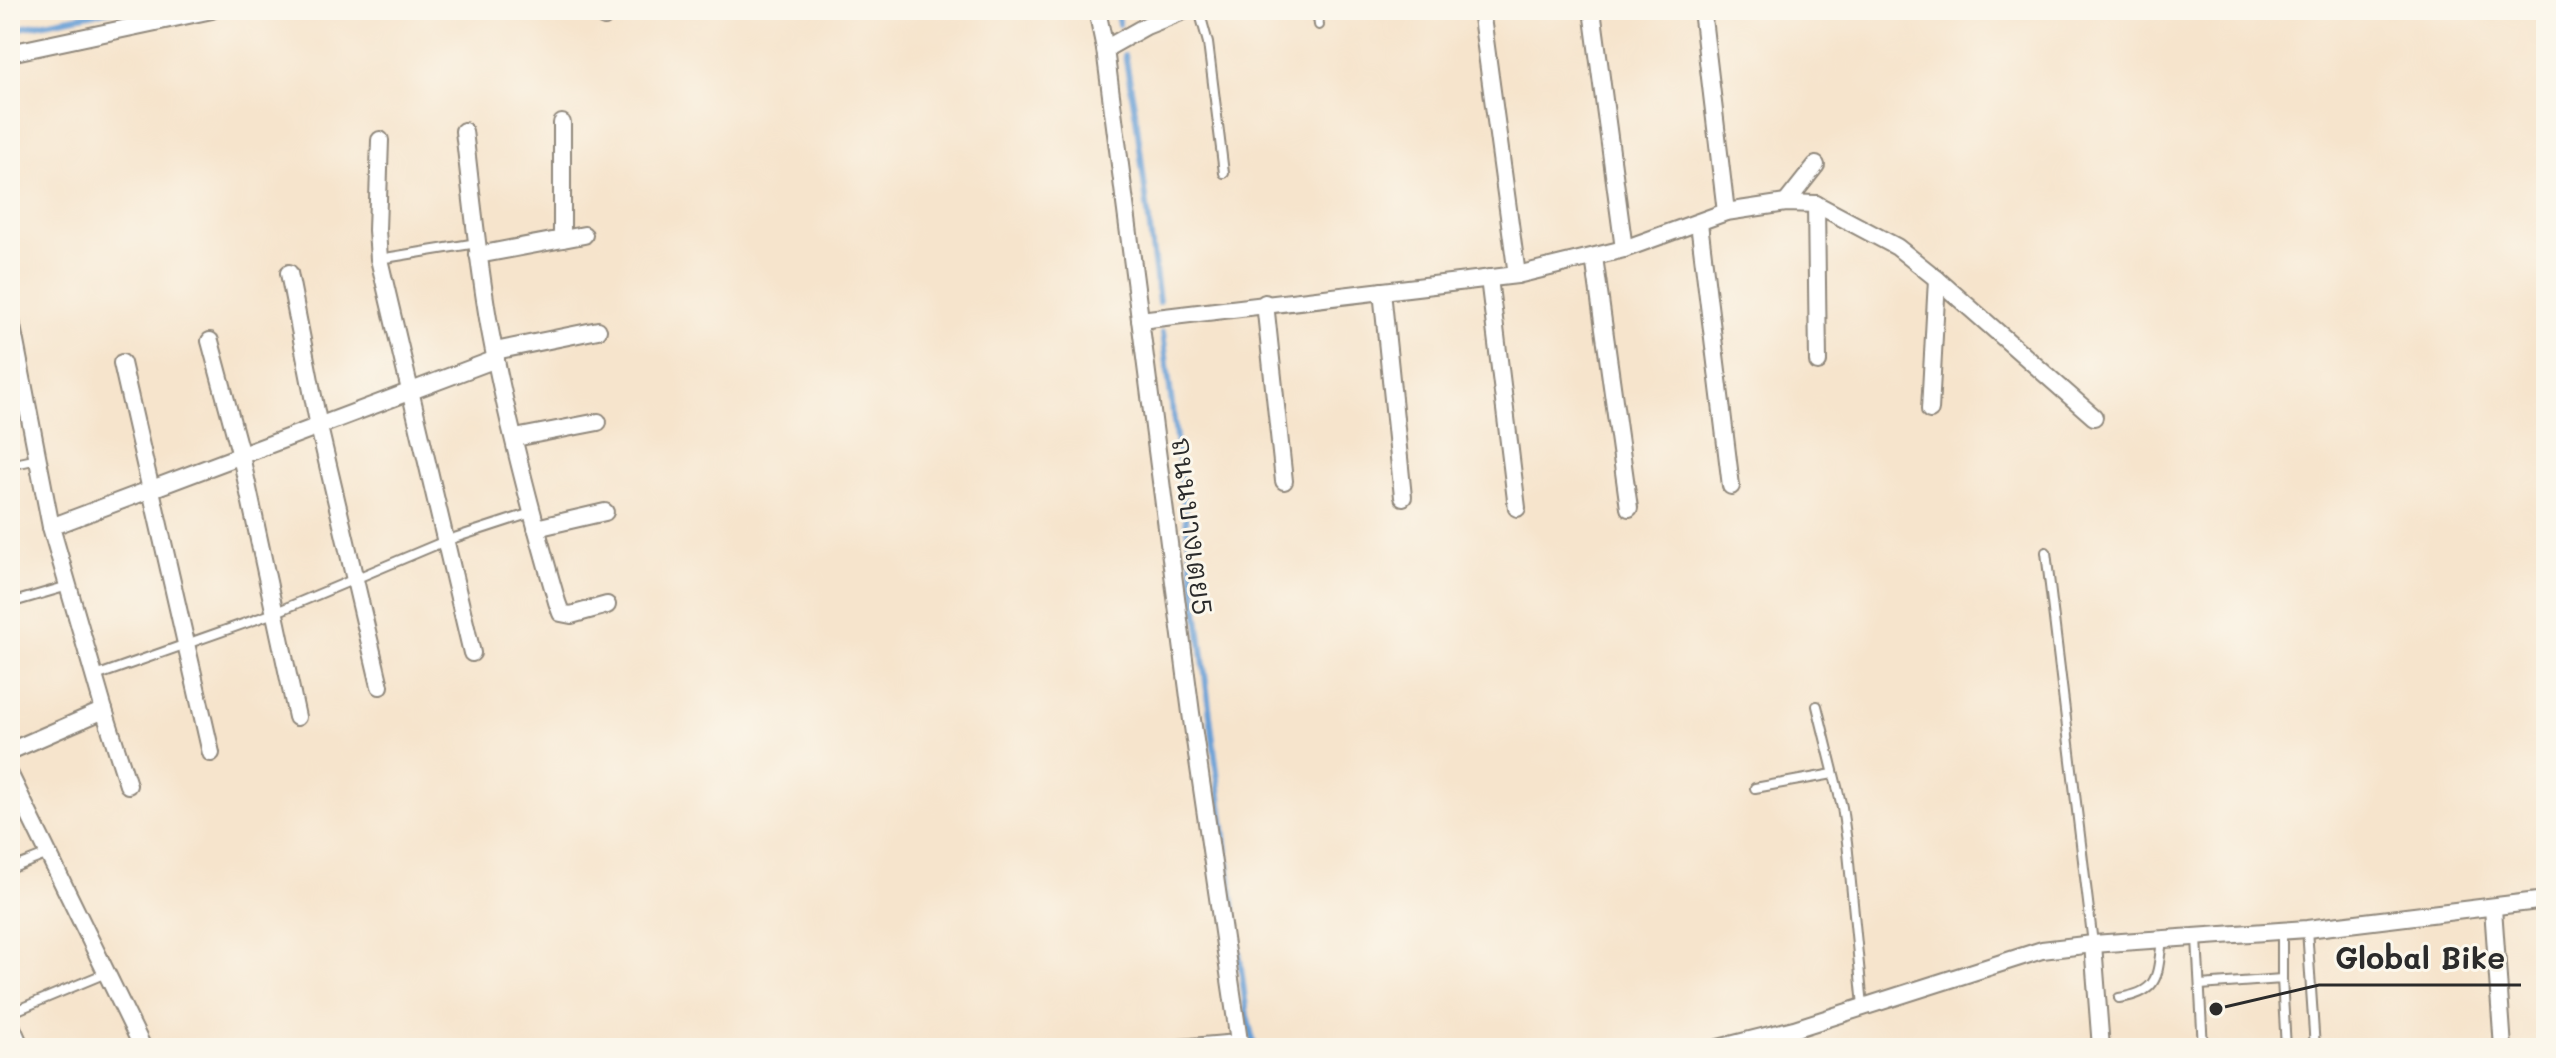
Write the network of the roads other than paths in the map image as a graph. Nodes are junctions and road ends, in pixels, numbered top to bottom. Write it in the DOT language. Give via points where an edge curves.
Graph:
graph roads {
  1 [pos="212,10"];
  2 [pos="1097,10"];
  3 [pos="1186,10"];
  4 [pos="1199,10"];
  5 [pos="1317,10"];
  6 [pos="1481,10"];
  7 [pos="1592,10"];
  8 [pos="1702,10"];
  9 [pos="1319,25"];
  10 [pos="1105,49"];
  11 [pos="10,53"];
  12 [pos="562,123"];
  13 [pos="464,131"];
  14 [pos="380,140"];
  15 [pos="1816,165"];
  16 [pos="1224,173"];
  17 [pos="1786,203"];
  18 [pos="1816,204"];
  19 [pos="1726,212"];
  20 [pos="1699,223"];
  21 [pos="584,235"];
  22 [pos="562,239"];
  23 [pos="477,249"];
  24 [pos="1624,249"];
  25 [pos="1594,257"];
  26 [pos="379,259"];
  27 [pos="289,273"];
  28 [pos="1517,275"];
  29 [pos="1489,278"];
  30 [pos="1937,279"];
  31 [pos="1382,291"];
  32 [pos="1265,303"];
  33 [pos="1140,320"];
  34 [pos="11,322"];
  35 [pos="598,330"];
  36 [pos="210,341"];
  37 [pos="496,355"];
  38 [pos="1818,362"];
  39 [pos="122,363"];
  40 [pos="409,393"];
  41 [pos="1930,410"];
  42 [pos="2094,417"];
  43 [pos="598,422"];
  44 [pos="319,427"];
  45 [pos="515,438"];
  46 [pos="241,456"];
  47 [pos="38,459"];
  48 [pos="10,465"];
  49 [pos="1284,481"];
  50 [pos="1731,486"];
  51 [pos="149,490"];
  52 [pos="1403,497"];
  53 [pos="1517,508"];
  54 [pos="1629,508"];
  55 [pos="605,512"];
  56 [pos="533,521"];
  57 [pos="51,527"];
  58 [pos="445,541"];
  59 [pos="2046,552"];
  60 [pos="355,579"];
  61 [pos="68,586"];
  62 [pos="10,603"];
  63 [pos="607,605"];
  64 [pos="274,613"];
  65 [pos="186,645"];
  66 [pos="472,653"];
  67 [pos="92,677"];
  68 [pos="380,686"];
  69 [pos="1817,706"];
  70 [pos="104,710"];
  71 [pos="297,717"];
  72 [pos="10,751"];
  73 [pos="211,753"];
  74 [pos="1833,774"];
  75 [pos="10,775"];
  76 [pos="128,785"];
  77 [pos="1755,788"];
  78 [pos="48,854"];
  79 [pos="10,869"];
  80 [pos="2546,900"];
  81 [pos="2493,908"];
  82 [pos="2307,929"];
  83 [pos="2282,932"];
  84 [pos="2197,938"];
  85 [pos="2162,940"];
  86 [pos="2093,944"];
  87 [pos="106,973"];
  88 [pos="2282,979"];
  89 [pos="2200,985"];
  90 [pos="2119,998"];
  91 [pos="1863,1006"];
  92 [pos="10,1013"];
  93 [pos="10,1023"];
  94 [pos="1794,1029"];
  95 [pos="1239,1046"];
  96 [pos="21,1048"];
  97 [pos="143,1048"];
  98 [pos="1179,1048"];
  99 [pos="1718,1048"];
  100 [pos="1796,1048"];
  101 [pos="2101,1048"];
  102 [pos="2203,1048"];
  103 [pos="2286,1048"];
  104 [pos="2315,1048"];
  105 [pos="2503,1048"];
  1 -- 11 [label="street"];
  2 -- 10 [label="street, ถนนบางเตย5"];
  3 -- 10 [label="street"];
  4 -- 16 [label="lane"];
  5 -- 9 [label="lane"];
  6 -- 28 [label="street"];
  7 -- 24 [label="street"];
  8 -- 19 [label="street"];
  10 -- 33 [label="street, ถนนบางเตย5"];
  12 -- 22 [label="street"];
  13 -- 23 [label="street"];
  14 -- 26 [label="street"];
  15 -- 17 [label="street"];
  17 -- 18 [label="street"];
  17 -- 19 [label="street"];
  18 -- 30 [label="street" via="1897,247"];
  18 -- 38 [label="street"];
  19 -- 20 [label="street"];
  20 -- 24 [label="street"];
  20 -- 50 [label="street"];
  21 -- 22 [label="street"];
  22 -- 23 [label="street"];
  23 -- 26 [label="lane"];
  23 -- 37 [label="street"];
  24 -- 25 [label="street"];
  25 -- 28 [label="street"];
  25 -- 54 [label="street"];
  26 -- 40 [label="street"];
  27 -- 44 [label="street"];
  28 -- 29 [label="street"];
  29 -- 31 [label="street"];
  29 -- 53 [label="street"];
  30 -- 41 [label="street"];
  30 -- 42 [label="street"];
  31 -- 32 [label="street"];
  31 -- 52 [label="street"];
  32 -- 33 [label="street"];
  32 -- 49 [label="street"];
  33 -- 95 [label="street, ถนนบางเตย5"];
  34 -- 47 [label="street"];
  35 -- 37 [label="street"];
  36 -- 46 [label="street"];
  37 -- 40 [label="street"];
  37 -- 45 [label="street"];
  39 -- 51 [label="street"];
  40 -- 44 [label="street"];
  40 -- 58 [label="street"];
  43 -- 45 [label="street"];
  44 -- 46 [label="street"];
  44 -- 60 [label="street"];
  45 -- 56 [label="street"];
  46 -- 51 [label="street"];
  46 -- 64 [label="street"];
  47 -- 48 [label="lane"];
  47 -- 57 [label="street"];
  51 -- 57 [label="street"];
  51 -- 65 [label="street"];
  55 -- 56 [label="street"];
  56 -- 58 [label="lane"];
  56 -- 63 [label="street" via="561,613"];
  57 -- 61 [label="street"];
  58 -- 60 [label="lane"];
  58 -- 66 [label="street"];
  59 -- 86 [label="lane"];
  60 -- 64 [label="lane"];
  60 -- 68 [label="street"];
  61 -- 62 [label="lane"];
  61 -- 67 [label="street"];
  64 -- 65 [label="lane"];
  64 -- 71 [label="street"];
  65 -- 67 [label="lane"];
  65 -- 73 [label="street"];
  67 -- 70 [label="street"];
  69 -- 74 [label="lane"];
  70 -- 72 [label="street"];
  70 -- 76 [label="street"];
  74 -- 77 [label="lane"];
  74 -- 91 [label="lane" via="1847,842"];
  75 -- 78 [label="street"];
  78 -- 79 [label="lane"];
  78 -- 87 [label="street"];
  80 -- 81 [label="street"];
  81 -- 82 [label="street"];
  81 -- 105 [label="street"];
  82 -- 83 [label="street"];
  82 -- 104 [label="lane"];
  83 -- 84 [label="street"];
  83 -- 88 [label="lane"];
  84 -- 85 [label="street"];
  84 -- 89 [label="lane"];
  85 -- 86 [label="street"];
  85 -- 90 [label="lane" via="2151,988"];
  86 -- 91 [label="street" via="2042,950"];
  86 -- 101 [label="street"];
  87 -- 92 [label="lane"];
  87 -- 97 [label="street"];
  88 -- 89 [label="lane"];
  88 -- 103 [label="lane"];
  89 -- 102 [label="lane"];
  91 -- 94 [label="street"];
  93 -- 96 [label="street"];
  94 -- 99 [label="street"];
  94 -- 100 [label="street"];
  95 -- 98 [label="street"];
}
